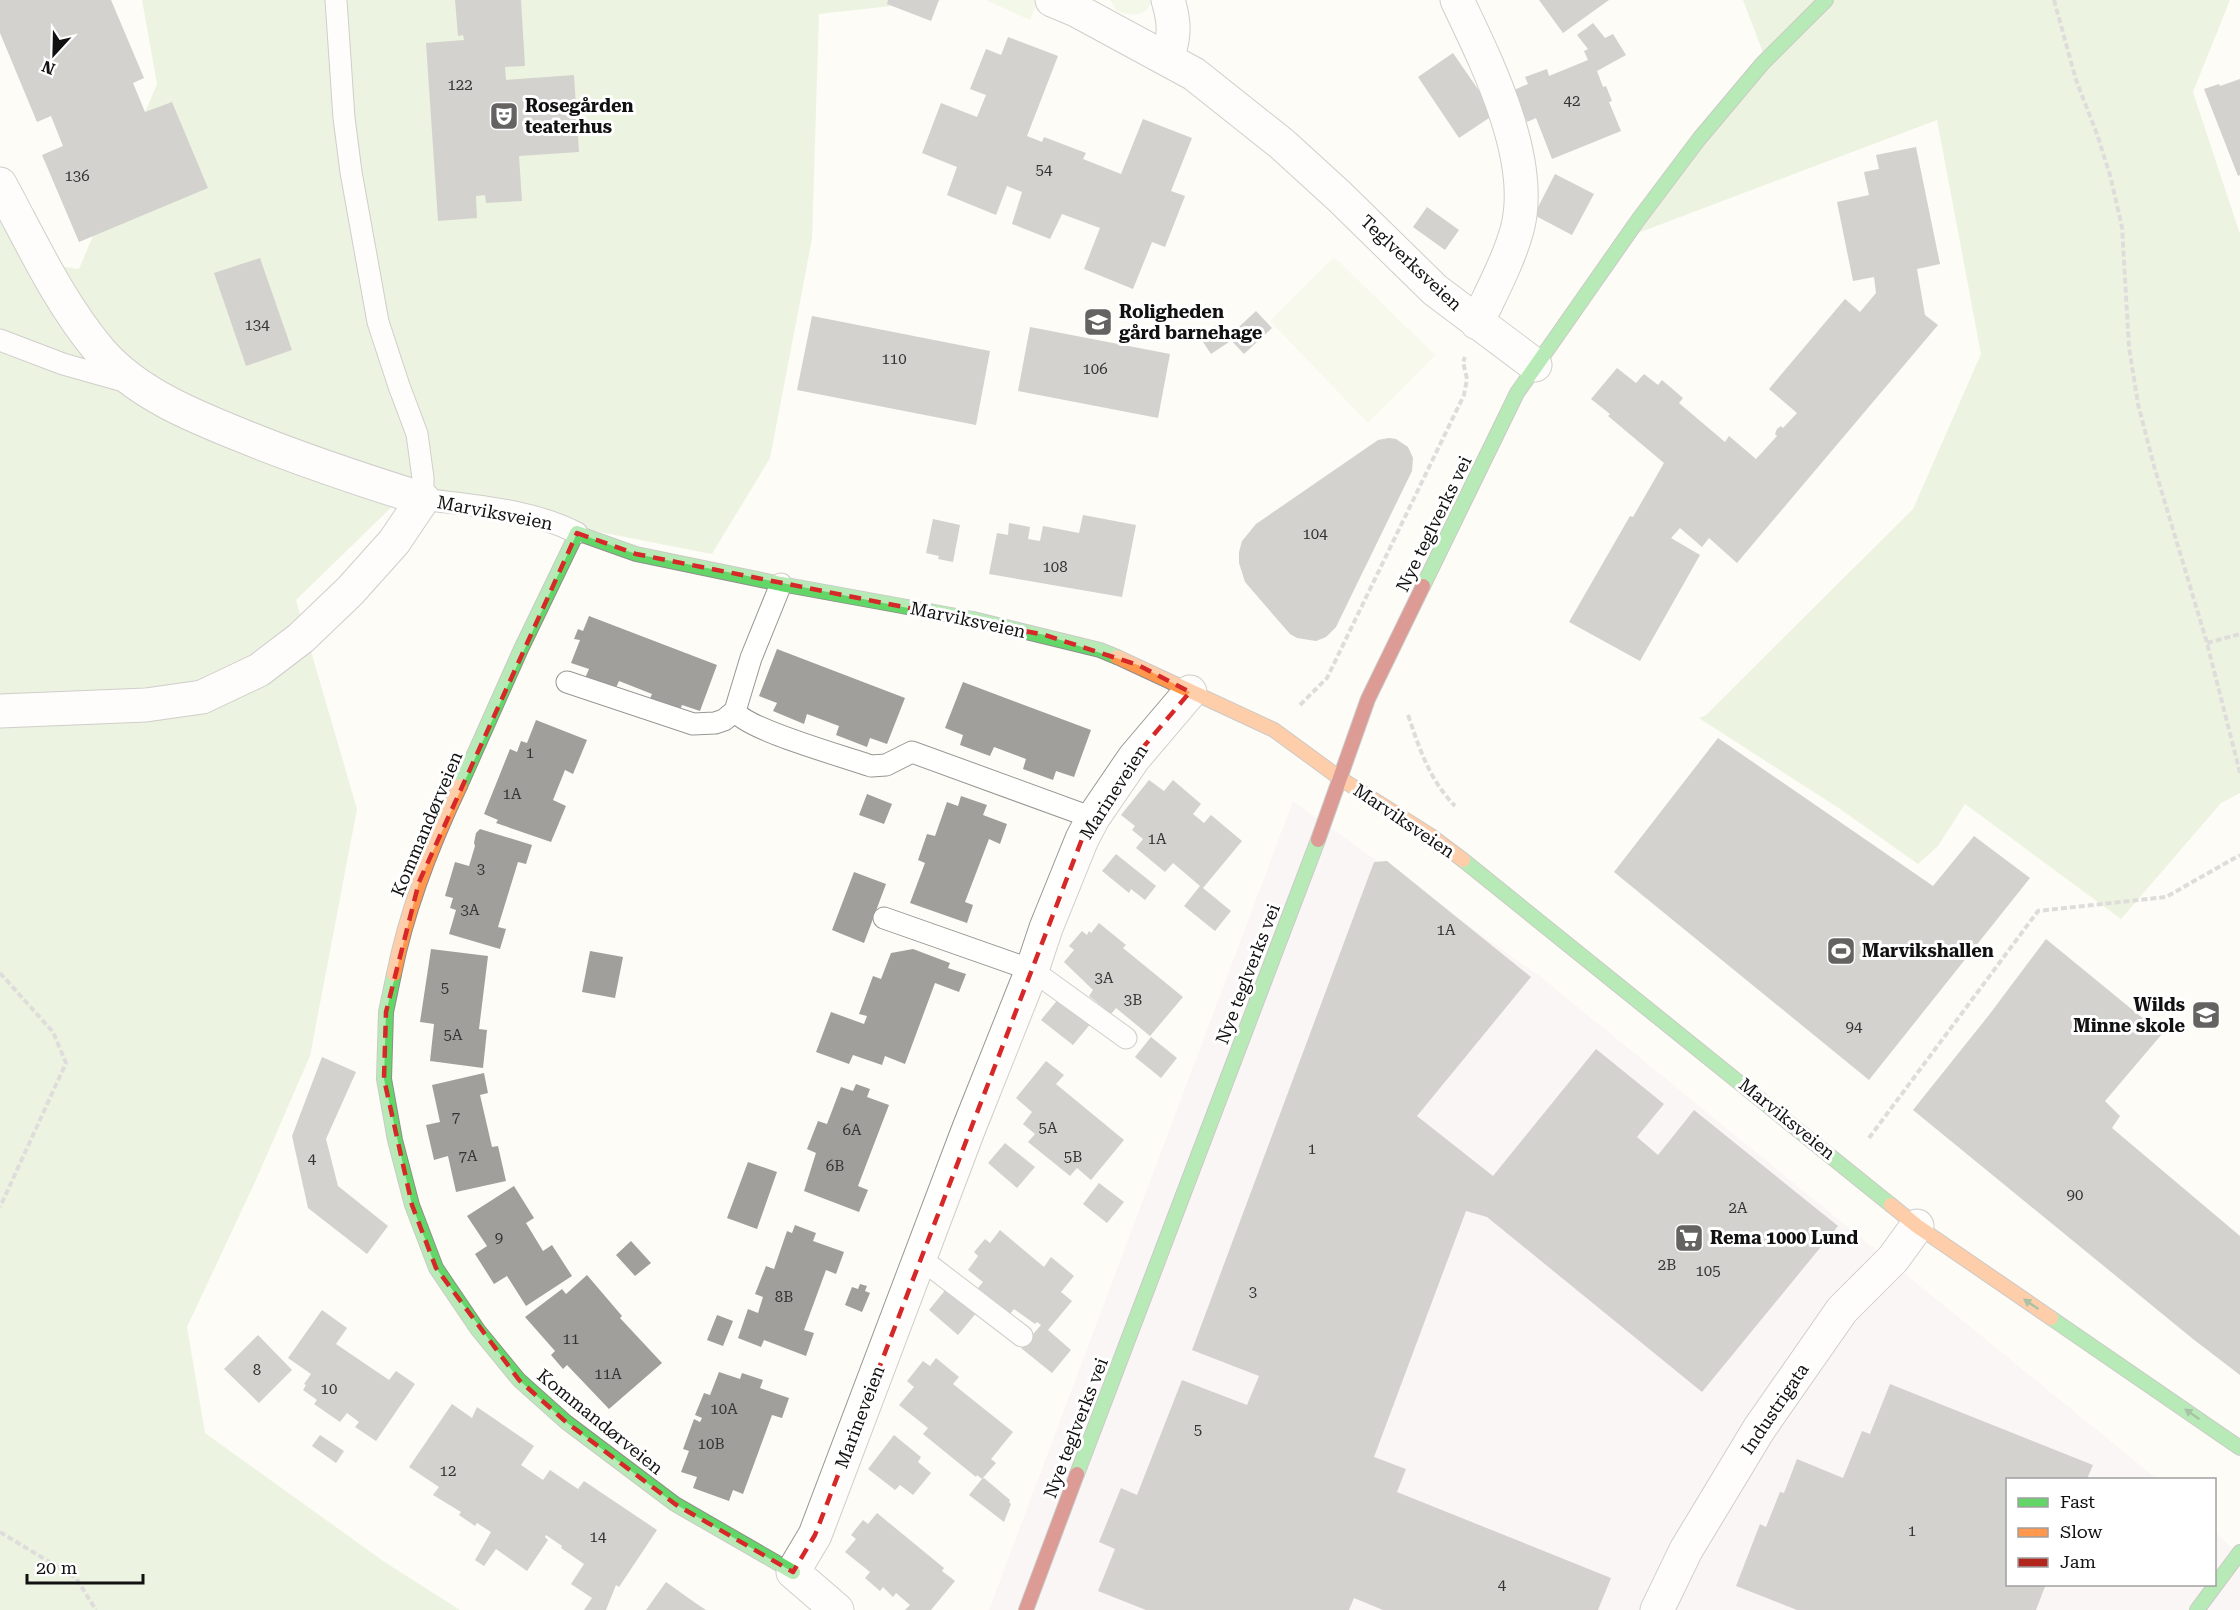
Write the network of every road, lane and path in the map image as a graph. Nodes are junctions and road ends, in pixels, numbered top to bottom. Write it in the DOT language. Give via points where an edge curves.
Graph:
graph roads {
  1 [pos="336,0"];
  2 [pos="1168,0"];
  3 [pos="1457,0"];
  4 [pos="1826,0"];
  5 [pos="2054,0"];
  6 [pos="1069,3"];
  7 [pos="1167,59"];
  8 [pos="0,184"];
  9 [pos="1477,323"];
  10 [pos="0,340"];
  11 [pos="1535,365"];
  12 [pos="139,385"];
  13 [pos="423,499"];
  14 [pos="577,533"];
  15 [pos="781,584"];
  16 [pos="2240,634"];
  17 [pos="2207,643"];
  18 [pos="567,682"];
  19 [pos="1190,692"];
  20 [pos="1294,706"];
  21 [pos="0,711"];
  22 [pos="735,711"];
  23 [pos="1408,715"];
  24 [pos="2240,773"];
  25 [pos="1341,779"];
  26 [pos="1456,806"];
  27 [pos="1093,818"];
  28 [pos="2240,855"];
  29 [pos="884,918"];
  30 [pos="1032,970"];
  31 [pos="0,973"];
  32 [pos="1126,1038"];
  33 [pos="1860,1131"];
  34 [pos="0,1206"];
  35 [pos="1917,1226"];
  36 [pos="920,1258"];
  37 [pos="1023,1336"];
  38 [pos="2240,1448"];
  39 [pos="0,1532"];
  40 [pos="2240,1552"];
  41 [pos="793,1572"];
  42 [pos="2216,1584"];
  43 [pos="2215,1586"];
  44 [pos="96,1610"];
  45 [pos="837,1610"];
  46 [pos="1026,1610"];
  47 [pos="1657,1610"];
  48 [pos="2197,1610"];
  1 -- 13 [label="lane" via="353,184 378,322 417,434"];
  2 -- 7 [label="street" via="1174,39"];
  3 -- 9 [label="street" via="1508,115 1520,180 1517,229"];
  4 -- 11 [label="street" via="1762,64 1699,138"];
  5 -- 17 [label="path" via="2076,80 2110,175 2122,226 2138,404"];
  6 -- 7 [label="street, Teglverksveien"];
  7 -- 9 [label="street, Teglverksveien" via="1194,74 1282,144 1435,290"];
  8 -- 12 [label="street" via="64,303 102,352"];
  9 -- 11 [label="street, Teglverksveien"];
  9 -- 20 [label="path" via="1463,362 1467,379 1464,395 1327,678 1302,705"];
  10 -- 12 [label="lane" via="63,364"];
  11 -- 25 [label="street, Nye teglverks vei" via="1517,393 1368,699"];
  12 -- 13 [label="street" via="179,408 281,451"];
  13 -- 14 [label="lane, Marviksveien" via="503,510 555,522"];
  13 -- 21 [label="street" via="394,542 350,591 301,638 259,670 202,697 146,705"];
  14 -- 15 [label="street, Marviksveien" via="636,554"];
  14 -- 41 [label="street, Kommandørveien" via="445,818 400,944 386,1012 384,1079 398,1151 412,1205 436,1268 478,1330 519,1380 566,1422 675,1504"];
  15 -- 19 [label="street, Marviksveien" via="974,619 1067,641 1100,650"];
  15 -- 22 [label="lane" via="751,658"];
  16 -- 17 [label="path"];
  17 -- 24 [label="path"];
  18 -- 22 [label="lane" via="693,724 715,723"];
  19 -- 25 [label="street, Marviksveien" via="1274,730"];
  19 -- 27 [label="street, Marineveien" via="1134,758"];
  22 -- 27 [label="lane" via="740,718 779,734 871,766 886,765 912,752"];
  23 -- 26 [label="path" via="1439,790"];
  25 -- 35 [label="street, Marviksveien" via="1431,836 1486,877"];
  25 -- 46 [label="street, Nye teglverks vei"];
  27 -- 30 [label="street, Marineveien"];
  28 -- 33 [label="path" via="2166,897 2038,911 1869,1138"];
  29 -- 30 [label="lane"];
  30 -- 32 [label="lane"];
  30 -- 36 [label="street, Marineveien"];
  31 -- 34 [label="path" via="53,1032 66,1063"];
  38 -- 35 [label="street, Marviksveien, one-way"];
  35 -- 47 [label="street, Industrigata" via="1893,1258 1842,1310 1759,1429 1686,1550"];
  36 -- 37 [label="lane"];
  36 -- 41 [label="street, Marineveien" via="815,1534"];
  39 -- 44 [label="path" via="76,1578"];
  40 -- 42 [label="street"];
  41 -- 45 [label="street"];
  43 -- 48 [label="street"];
}
